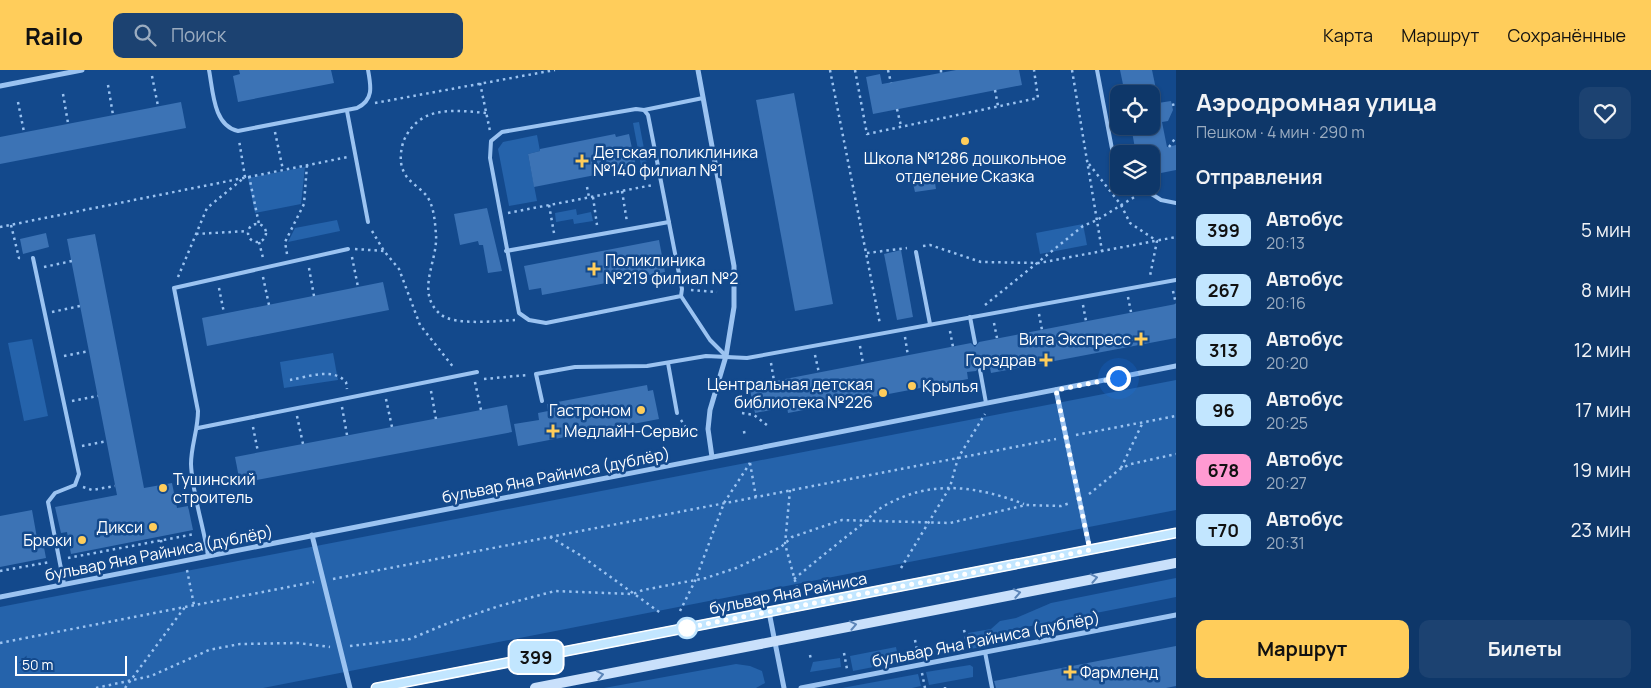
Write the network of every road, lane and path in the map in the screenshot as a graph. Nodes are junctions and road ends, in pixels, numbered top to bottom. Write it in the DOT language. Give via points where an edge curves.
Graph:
graph roads {
  1 [pos="82,70"];
  2 [pos="209,70"];
  3 [pos="368,70"];
  4 [pos="530,70"];
  5 [pos="555,70"];
  6 [pos="698,70"];
  7 [pos="830,70"];
  8 [pos="856,70"];
  9 [pos="888,70"];
  10 [pos="1034,70"];
  11 [pos="1072,70"];
  12 [pos="1097,70"];
  13 [pos="530,74"];
  14 [pos="152,76"];
  15 [pos="891,83"];
  16 [pos="480,84"];
  17 [pos="108,85"];
  18 [pos="0,86"];
  19 [pos="995,90"];
  20 [pos="63,94"];
  21 [pos="703,98"];
  22 [pos="18,102"];
  23 [pos="366,104"];
  24 [pos="158,106"];
  25 [pos="998,106"];
  26 [pos="898,109"];
  27 [pos="644,110"];
  28 [pos="347,111"];
  29 [pos="486,113"];
  30 [pos="113,115"];
  31 [pos="68,124"];
  32 [pos="274,126"];
  33 [pos="901,126"];
  34 [pos="238,131"];
  35 [pos="24,132"];
  36 [pos="1176,137"];
  37 [pos="492,141"];
  38 [pos="1111,145"];
  39 [pos="1169,147"];
  40 [pos="354,156"];
  41 [pos="1088,162"];
  42 [pos="307,165"];
  43 [pos="283,170"];
  44 [pos="249,176"];
  45 [pos="245,177"];
  46 [pos="661,184"];
  47 [pos="587,187"];
  48 [pos="622,191"];
  49 [pos="1138,195"];
  50 [pos="1151,195"];
  51 [pos="591,197"];
  52 [pos="1176,203"];
  53 [pos="549,205"];
  54 [pos="1121,206"];
  55 [pos="500,215"];
  56 [pos="1097,220"];
  57 [pos="368,222"];
  58 [pos="669,222"];
  59 [pos="259,224"];
  60 [pos="11,225"];
  61 [pos="0,227"];
  62 [pos="628,230"];
  63 [pos="248,231"];
  64 [pos="196,234"];
  65 [pos="599,235"];
  66 [pos="1176,237"];
  67 [pos="1157,241"];
  68 [pos="259,242"];
  69 [pos="556,242"];
  70 [pos="921,246"];
  71 [pos="912,247"];
  72 [pos="348,250"];
  73 [pos="384,251"];
  74 [pos="506,251"];
  75 [pos="1102,251"];
  76 [pos="916,252"];
  77 [pos="867,254"];
  78 [pos="33,258"];
  79 [pos="307,258"];
  80 [pos="72,261"];
  81 [pos="289,262"];
  82 [pos="1039,263"];
  83 [pos="35,268"];
  84 [pos="263,268"];
  85 [pos="217,278"];
  86 [pos="1174,280"];
  87 [pos="1148,284"];
  88 [pos="358,287"];
  89 [pos="174,288"];
  90 [pos="1126,289"];
  91 [pos="682,290"];
  92 [pos="717,292"];
  93 [pos="314,296"];
  94 [pos="681,296"];
  95 [pos="1082,297"];
  96 [pos="1176,304"];
  97 [pos="269,305"];
  98 [pos="1037,305"];
  99 [pos="80,306"];
  100 [pos="1131,312"];
  101 [pos="45,313"];
  102 [pos="224,313"];
  103 [pos="992,313"];
  104 [pos="970,317"];
  105 [pos="529,320"];
  106 [pos="948,321"];
  107 [pos="1086,321"];
  108 [pos="930,324"];
  109 [pos="903,329"];
  110 [pos="1042,330"];
  111 [pos="882,333"];
  112 [pos="858,338"];
  113 [pos="997,338"];
  114 [pos="975,342"];
  115 [pos="814,346"];
  116 [pos="953,347"];
  117 [pos="89,351"];
  118 [pos="769,354"];
  119 [pos="726,356"];
  120 [pos="908,356"];
  121 [pos="54,358"];
  122 [pos="668,363"];
  123 [pos="451,364"];
  124 [pos="864,364"];
  125 [pos="1176,366"];
  126 [pos="980,370"];
  127 [pos="475,373"];
  128 [pos="819,373"];
  129 [pos="536,374"];
  130 [pos="290,380"];
  131 [pos="774,381"];
  132 [pos="429,382"];
  133 [pos="1056,390"];
  134 [pos="385,391"];
  135 [pos="98,396"];
  136 [pos="349,398"];
  137 [pos="340,400"];
  138 [pos="542,401"];
  139 [pos="64,403"];
  140 [pos="986,403"];
  141 [pos="296,408"];
  142 [pos="481,410"];
  143 [pos="677,413"];
  144 [pos="742,413"];
  145 [pos="976,415"];
  146 [pos="1176,416"];
  147 [pos="252,417"];
  148 [pos="436,418"];
  149 [pos="1143,422"];
  150 [pos="768,426"];
  151 [pos="392,427"];
  152 [pos="198,428"];
  153 [pos="695,430"];
  154 [pos="688,431"];
  155 [pos="744,431"];
  156 [pos="347,435"];
  157 [pos="1074,435"];
  158 [pos="745,437"];
  159 [pos="1056,439"];
  160 [pos="107,441"];
  161 [pos="303,444"];
  162 [pos="73,448"];
  163 [pos="258,452"];
  164 [pos="1176,454"];
  165 [pos="712,457"];
  166 [pos="958,458"];
  167 [pos="1120,469"];
  168 [pos="75,485"];
  169 [pos="116,486"];
  170 [pos="950,488"];
  171 [pos="790,490"];
  172 [pos="756,497"];
  173 [pos="1086,497"];
  174 [pos="1074,502"];
  175 [pos="724,503"];
  176 [pos="1026,504"];
  177 [pos="867,520"];
  178 [pos="929,522"];
  179 [pos="1176,533"];
  180 [pos="188,535"];
  181 [pos="312,536"];
  182 [pos="549,537"];
  183 [pos="161,540"];
  184 [pos="784,544"];
  185 [pos="162,549"];
  186 [pos="1090,550"];
  187 [pos="208,556"];
  188 [pos="73,557"];
  189 [pos="49,562"];
  190 [pos="1176,563"];
  191 [pos="901,568"];
  192 [pos="187,569"];
  193 [pos="0,571"];
  194 [pos="333,578"];
  195 [pos="794,578"];
  196 [pos="694,580"];
  197 [pos="314,582"];
  198 [pos="64,584"];
  199 [pos="797,588"];
  200 [pos="633,594"];
  201 [pos="0,596"];
  202 [pos="194,605"];
  203 [pos="185,607"];
  204 [pos="680,611"];
  205 [pos="769,612"];
  206 [pos="662,614"];
  207 [pos="1176,614"];
  208 [pos="964,630"];
  209 [pos="774,641"];
  210 [pos="0,643"];
  211 [pos="350,646"];
  212 [pos="332,648"];
  213 [pos="985,652"];
  214 [pos="969,655"];
  215 [pos="810,656"];
  216 [pos="811,660"];
  217 [pos="132,681"];
  218 [pos="96,688"];
  219 [pos="126,688"];
  220 [pos="350,688"];
  221 [pos="376,688"];
  222 [pos="535,688"];
  223 [pos="784,688"];
  224 [pos="801,688"];
  225 [pos="992,688"];
  1 -- 18 [label="street"];
  2 -- 34 [label="lane" via="216,110 231,130"];
  3 -- 23 [label="lane" via="370,95"];
  4 -- 13 [label="path"];
  5 -- 13 [label="path"];
  6 -- 21 [label="street"];
  7 -- 77 [label="path"];
  8 -- 33 [label="path" via="867,134"];
  9 -- 15 [label="path"];
  10 -- 25 [label="path" via="1038,98"];
  11 -- 41 [label="path"];
  12 -- 38 [label="lane"];
  13 -- 16 [label="path"];
  14 -- 24 [label="path"];
  16 -- 23 [label="path"];
  16 -- 29 [label="path"];
  17 -- 30 [label="path"];
  19 -- 25 [label="path"];
  20 -- 31 [label="path"];
  21 -- 27 [label="lane"];
  21 -- 119 [label="street" via="734,266 734,307"];
  22 -- 35 [label="path"];
  23 -- 28 [label="lane"];
  25 -- 33 [label="path"];
  26 -- 33 [label="path"];
  27 -- 37 [label="lane" via="502,132"];
  27 -- 46 [label="lane" via="648,115"];
  28 -- 32 [label="lane"];
  28 -- 40 [label="lane"];
  29 -- 37 [label="path"];
  29 -- 105 [label="path" via="453,110 428,114 419,120 403,144 402,169 432,206 436,237 428,285 436,310 447,318"];
  32 -- 34 [label="lane"];
  32 -- 43 [label="path"];
  34 -- 45 [label="path"];
  36 -- 39 [label="path"];
  37 -- 55 [label="lane" via="490,158"];
  40 -- 42 [label="path"];
  40 -- 57 [label="lane"];
  41 -- 54 [label="path"];
  41 -- 56 [label="path"];
  42 -- 43 [label="path"];
  42 -- 81 [label="path" via="304,204 285,242"];
  43 -- 44 [label="path"];
  44 -- 45 [label="path"];
  44 -- 59 [label="path"];
  45 -- 60 [label="path"];
  45 -- 64 [label="path" via="207,208"];
  46 -- 48 [label="path"];
  46 -- 58 [label="lane"];
  47 -- 51 [label="path"];
  48 -- 51 [label="path"];
  48 -- 62 [label="path"];
  49 -- 54 [label="path"];
  50 -- 52 [label="lane"];
  51 -- 53 [label="path"];
  51 -- 65 [label="path"];
  53 -- 55 [label="path"];
  53 -- 69 [label="path"];
  54 -- 56 [label="path"];
  54 -- 67 [label="path" via="1130,223"];
  55 -- 74 [label="lane"];
  56 -- 75 [label="path"];
  56 -- 82 [label="path" via="1083,226"];
  57 -- 73 [label="path"];
  58 -- 62 [label="lane"];
  58 -- 91 [label="lane"];
  59 -- 63 [label="path" via="252,225"];
  59 -- 68 [label="path" via="267,235"];
  60 -- 61 [label="path"];
  60 -- 78 [label="path" via="19,258"];
  62 -- 65 [label="lane"];
  63 -- 64 [label="path"];
  63 -- 68 [label="path" via="249,238"];
  64 -- 89 [label="path"];
  65 -- 69 [label="lane"];
  66 -- 67 [label="path"];
  67 -- 75 [label="path"];
  67 -- 87 [label="path"];
  68 -- 84 [label="path"];
  69 -- 74 [label="lane"];
  70 -- 82 [label="path" via="930,245 981,262"];
  71 -- 77 [label="path"];
  72 -- 79 [label="lane"];
  73 -- 88 [label="path" via="351,250"];
  73 -- 123 [label="path" via="399,269 420,326"];
  74 -- 105 [label="lane" via="519,313"];
  75 -- 82 [label="path"];
  76 -- 108 [label="lane"];
  77 -- 111 [label="path"];
  78 -- 83 [label="lane"];
  79 -- 81 [label="lane"];
  79 -- 93 [label="path"];
  80 -- 83 [label="path"];
  81 -- 84 [label="lane"];
  82 -- 104 [label="path"];
  83 -- 101 [label="lane"];
  84 -- 85 [label="lane"];
  84 -- 97 [label="path"];
  85 -- 89 [label="lane"];
  85 -- 102 [label="path"];
  86 -- 87 [label="lane"];
  86 -- 96 [label="path"];
  87 -- 90 [label="lane"];
  89 -- 152 [label="lane" via="198,411"];
  90 -- 95 [label="lane"];
  90 -- 100 [label="path"];
  91 -- 92 [label="path"];
  91 -- 94 [label="lane"];
  94 -- 105 [label="lane" via="546,323"];
  94 -- 119 [label="lane" via="710,340"];
  95 -- 98 [label="lane"];
  95 -- 107 [label="path"];
  98 -- 103 [label="lane"];
  98 -- 110 [label="path"];
  99 -- 101 [label="path"];
  101 -- 121 [label="lane"];
  103 -- 104 [label="lane"];
  103 -- 113 [label="path"];
  104 -- 106 [label="lane"];
  104 -- 114 [label="lane"];
  106 -- 108 [label="lane"];
  106 -- 116 [label="path"];
  108 -- 109 [label="lane"];
  109 -- 111 [label="lane"];
  109 -- 120 [label="path"];
  111 -- 112 [label="lane"];
  112 -- 115 [label="lane"];
  112 -- 124 [label="path"];
  115 -- 118 [label="lane"];
  115 -- 128 [label="path"];
  117 -- 121 [label="path"];
  118 -- 119 [label="lane" via="747,358"];
  118 -- 131 [label="path"];
  119 -- 122 [label="lane"];
  119 -- 165 [label="street" via="710,410 708,429"];
  121 -- 139 [label="lane"];
  122 -- 129 [label="lane" via="575,367"];
  122 -- 143 [label="lane"];
  125 -- 133 [label="street, бульвар Яна Райниса (дублёр)"];
  126 -- 140 [label="lane"];
  127 -- 129 [label="path" via="485,380"];
  127 -- 132 [label="lane"];
  127 -- 142 [label="path"];
  129 -- 138 [label="lane"];
  130 -- 136 [label="path" via="322,374 337,375 346,382"];
  132 -- 134 [label="lane"];
  132 -- 148 [label="path"];
  133 -- 140 [label="street, бульвар Яна Райниса (дублёр)"];
  133 -- 186 [label="street"];
  134 -- 136 [label="lane"];
  134 -- 151 [label="path"];
  135 -- 139 [label="path"];
  136 -- 137 [label="lane"];
  137 -- 141 [label="lane"];
  137 -- 156 [label="path"];
  139 -- 162 [label="lane"];
  140 -- 165 [label="street, бульвар Яна Райниса (дублёр)"];
  141 -- 147 [label="lane"];
  141 -- 161 [label="path"];
  144 -- 150 [label="path" via="754,416"];
  145 -- 166 [label="path" via="986,413"];
  146 -- 149 [label="path"];
  147 -- 152 [label="lane"];
  147 -- 163 [label="path"];
  149 -- 157 [label="path"];
  149 -- 167 [label="path"];
  152 -- 187 [label="lane" via="192,446 191,465"];
  153 -- 154 [label="path"];
  155 -- 158 [label="path"];
  159 -- 166 [label="path"];
  160 -- 162 [label="path"];
  162 -- 168 [label="lane" via="78,474"];
  164 -- 167 [label="path"];
  165 -- 181 [label="street, бульвар Яна Райниса (дублёр)"];
  166 -- 170 [label="path"];
  166 -- 171 [label="path"];
  167 -- 173 [label="path"];
  168 -- 169 [label="path" via="92,490"];
  168 -- 198 [label="lane" via="55,493 48,502"];
  170 -- 176 [label="path" via="995,493"];
  170 -- 177 [label="path" via="904,496 882,507"];
  170 -- 178 [label="path"];
  171 -- 172 [label="path"];
  171 -- 184 [label="path"];
  172 -- 175 [label="path"];
  172 -- 175 [label="path" via="750,462"];
  174 -- 176 [label="path" via="1061,506"];
  175 -- 182 [label="path"];
  175 -- 196 [label="path"];
  176 -- 178 [label="path" via="958,522"];
  177 -- 178 [label="path"];
  177 -- 184 [label="path" via="842,520 800,534"];
  177 -- 195 [label="path"];
  178 -- 191 [label="path"];
  179 -- 186 [label="main road, бульвар Яна Райниса"];
  180 -- 183 [label="path"];
  181 -- 187 [label="street, бульвар Яна Райниса (дублёр)"];
  181 -- 220 [label="street"];
  182 -- 194 [label="path"];
  182 -- 200 [label="path" via="580,555"];
  183 -- 185 [label="path"];
  183 -- 188 [label="path"];
  184 -- 195 [label="path"];
  184 -- 196 [label="path" via="736,568"];
  186 -- 205 [label="main road, бульвар Яна Райниса"];
  187 -- 198 [label="street, бульвар Яна Райниса (дублёр)"];
  189 -- 193 [label="path"];
  209 -- 190 [label="main road, one-way"];
  192 -- 202 [label="path"];
  195 -- 199 [label="path"];
  196 -- 200 [label="path"];
  196 -- 204 [label="path"];
  197 -- 202 [label="path"];
  198 -- 201 [label="street, бульвар Яна Райниса (дублёр)"];
  200 -- 206 [label="path"];
  200 -- 211 [label="path" via="555,591 499,606 410,639"];
  202 -- 203 [label="path"];
  203 -- 210 [label="path"];
  203 -- 217 [label="path"];
  205 -- 209 [label="street"];
  205 -- 221 [label="main road, бульвар Яна Райниса"];
  207 -- 213 [label="street, бульвар Яна Райниса (дублёр)"];
  208 -- 214 [label="path"];
  222 -- 209 [label="main road, one-way"];
  209 -- 223 [label="street"];
  212 -- 217 [label="path" via="298,643 240,644 209,650"];
  213 -- 214 [label="street, бульвар Яна Райниса (дублёр)"];
  213 -- 225 [label="lane"];
  214 -- 224 [label="street, бульвар Яна Райниса (дублёр)"];
  215 -- 216 [label="path"];
  217 -- 218 [label="path"];
  217 -- 219 [label="path"];
}
